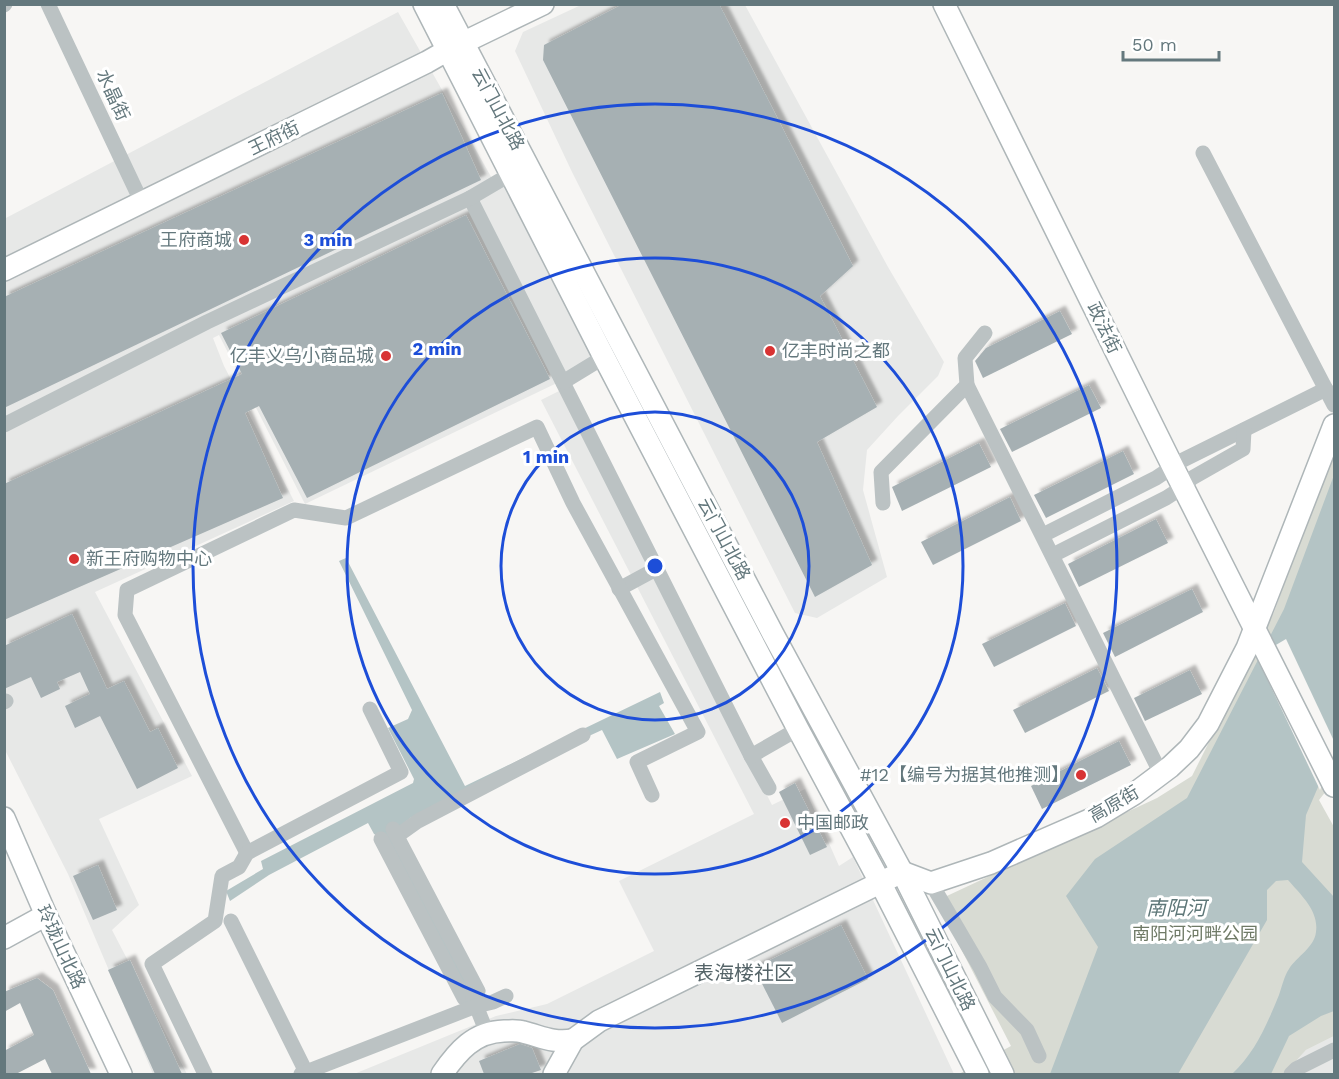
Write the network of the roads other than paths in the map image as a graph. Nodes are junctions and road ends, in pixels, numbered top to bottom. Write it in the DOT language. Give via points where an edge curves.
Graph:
graph roads {
  1 [pos="48,4"];
  2 [pos="424,4"];
  3 [pos="444,4"];
  4 [pos="543,4"];
  5 [pos="944,4"];
  6 [pos="455,46"];
  7 [pos="1203,153"];
  8 [pos="511,174"];
  9 [pos="470,198"];
  10 [pos="142,203"];
  11 [pos="4,270"];
  12 [pos="985,333"];
  13 [pos="604,357"];
  14 [pos="563,382"];
  15 [pos="967,385"];
  16 [pos="1326,389"];
  17 [pos="1335,405"];
  18 [pos="4,425"];
  19 [pos="1335,425"];
  20 [pos="1244,430"];
  21 [pos="1173,467"];
  22 [pos="1183,487"];
  23 [pos="883,503"];
  24 [pos="1043,535"];
  25 [pos="1053,555"];
  26 [pos="656,569"];
  27 [pos="619,589"];
  28 [pos="1255,628"];
  29 [pos="370,708"];
  30 [pos="798,729"];
  31 [pos="583,735"];
  32 [pos="751,756"];
  33 [pos="1161,774"];
  34 [pos="1335,786"];
  35 [pos="769,788"];
  36 [pos="652,795"];
  37 [pos="4,818"];
  38 [pos="381,839"];
  39 [pos="247,853"];
  40 [pos="902,872"];
  41 [pos="880,882"];
  42 [pos="931,883"];
  43 [pos="46,915"];
  44 [pos="231,921"];
  45 [pos="4,938"];
  46 [pos="506,996"];
  47 [pos="475,1002"];
  48 [pos="487,1033"];
  49 [pos="573,1040"];
  50 [pos="1335,1050"];
  51 [pos="1039,1056"];
  52 [pos="304,1073"];
  53 [pos="121,1074"];
  54 [pos="205,1074"];
  55 [pos="442,1074"];
  56 [pos="554,1074"];
  57 [pos="978,1074"];
  58 [pos="1003,1074"];
  59 [pos="1292,1074"];
  1 -- 10 [label="street, 水晶街"];
  2 -- 6 [label="street, 云门山北路"];
  3 -- 6 [label="street, 云门山北路"];
  4 -- 6 [label="street, 王府街"];
  5 -- 21 [label="street, 政法街"];
  6 -- 8 [label="street, 云门山北路"];
  6 -- 10 [label="street, 王府街"];
  6 -- 40 [label="street, 云门山北路"];
  7 -- 16 [label="street"];
  8 -- 9 [label="street"];
  8 -- 13 [label="street, 云门山北路"];
  9 -- 14 [label="street"];
  9 -- 18 [label="street" via="207,322"];
  10 -- 11 [label="street, 王府街"];
  12 -- 15 [label="street" via="965,358"];
  13 -- 14 [label="street"];
  13 -- 30 [label="street, 云门山北路"];
  14 -- 26 [label="street"];
  15 -- 23 [label="street" via="881,472"];
  15 -- 24 [label="street"];
  16 -- 17 [label="street"];
  16 -- 20 [label="street"];
  19 -- 28 [label="street, 高原街"];
  20 -- 21 [label="street"];
  20 -- 22 [label="street" via="1243,449"];
  21 -- 22 [label="street, 政法街"];
  21 -- 24 [label="street"];
  22 -- 25 [label="street"];
  22 -- 28 [label="street, 政法街"];
  24 -- 25 [label="street"];
  25 -- 33 [label="street"];
  26 -- 27 [label="street"];
  26 -- 32 [label="street"];
  27 -- 36 [label="street" via="698,732 637,762"];
  27 -- 39 [label="street" via="537,428 346,519 294,510 128,590 125,615"];
  28 -- 33 [label="street, 高原街" via="1208,724 1189,749"];
  28 -- 34 [label="street, 政法街"];
  29 -- 39 [label="street" via="401,772"];
  30 -- 32 [label="street"];
  30 -- 41 [label="street, 云门山北路"];
  31 -- 47 [label="street" via="395,832 478,991"];
  32 -- 35 [label="street"];
  33 -- 42 [label="street, 高原街" via="1096,816 991,863"];
  37 -- 43 [label="street, 玲珑山北路"];
  38 -- 47 [label="street" via="464,998"];
  39 -- 54 [label="street" via="239,867 222,876 215,921 152,964"];
  40 -- 41 [label="street"];
  40 -- 42 [label="street"];
  40 -- 58 [label="street, 云门山北路"];
  41 -- 49 [label="street" via="599,1021"];
  41 -- 57 [label="street, 云门山北路"];
  42 -- 51 [label="street" via="995,997 1027,1030"];
  43 -- 45 [label="street"];
  43 -- 53 [label="street, 玲珑山北路"];
  44 -- 52 [label="street"];
  46 -- 47 [label="street" via="493,1002"];
  47 -- 48 [label="street"];
  47 -- 52 [label="street"];
  48 -- 49 [label="street" via="515,1030 549,1041"];
  48 -- 55 [label="street" via="463,1047"];
  49 -- 56 [label="street"];
  50 -- 59 [label="street"];
}
